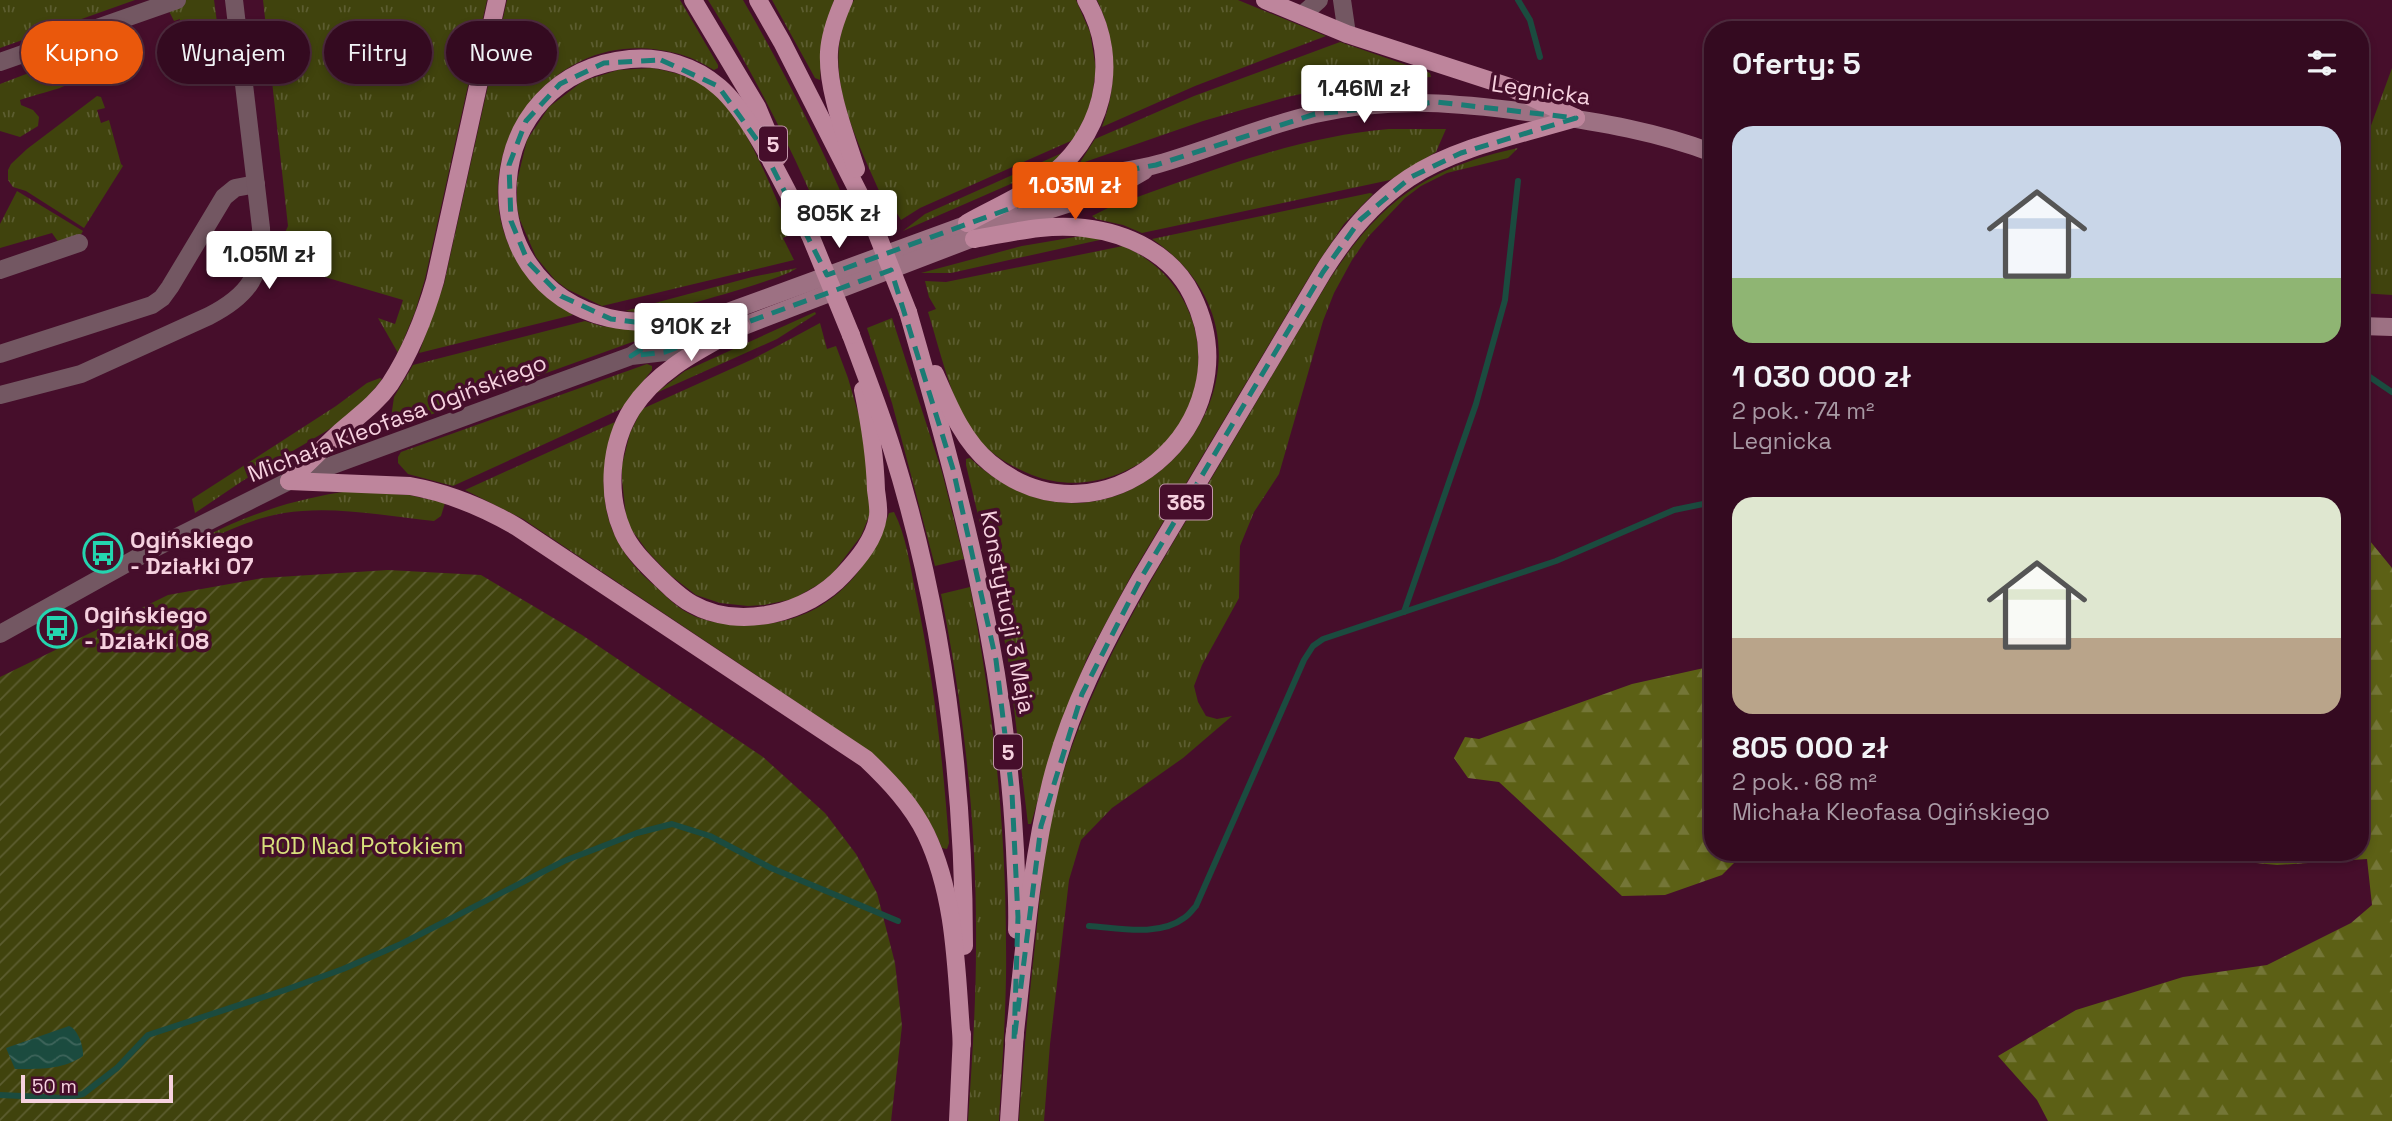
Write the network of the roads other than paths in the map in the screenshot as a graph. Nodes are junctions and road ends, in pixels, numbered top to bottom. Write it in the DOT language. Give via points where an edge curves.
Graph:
graph roads {
  1 [pos="177,0"];
  2 [pos="234,0"];
  3 [pos="497,0"];
  4 [pos="693,0"];
  5 [pos="758,0"];
  6 [pos="844,0"];
  7 [pos="1086,0"];
  8 [pos="1265,0"];
  9 [pos="1319,0"];
  10 [pos="1342,0"];
  11 [pos="1302,15"];
  12 [pos="1347,34"];
  13 [pos="0,62"];
  14 [pos="1576,118"];
  15 [pos="1704,150"];
  16 [pos="256,184"];
  17 [pos="868,211"];
  18 [pos="970,231"];
  19 [pos="810,235"];
  20 [pos="79,243"];
  21 [pos="0,270"];
  22 [pos="908,312"];
  23 [pos="725,313"];
  24 [pos="2369,326"];
  25 [pos="741,327"];
  26 [pos="2392,327"];
  27 [pos="851,335"];
  28 [pos="0,354"];
  29 [pos="631,356"];
  30 [pos="0,395"];
  31 [pos="289,481"];
  32 [pos="0,634"];
  33 [pos="1014,1041"];
  34 [pos="962,1044"];
  35 [pos="958,1121"];
  36 [pos="1009,1121"];
  1 -- 13 [label="street"];
  2 -- 16 [label="street"];
  3 -- 31 [label="main road" via="424,316 389,385"];
  4 -- 19 [label="main road, 5" via="757,107"];
  5 -- 17 [label="main road, 5"];
  6 -- 17 [label="main road" via="834,28 830,62 836,103"];
  7 -- 18 [label="main road" via="1099,28 1105,69 1101,100 1085,139 1042,182"];
  8 -- 11 [label="main road, 365"];
  9 -- 11 [label="street"];
  10 -- 12 [label="street"];
  11 -- 12 [label="main road, 365"];
  12 -- 14 [label="main road, 365" via="1507,86"];
  14 -- 15 [label="main road, Legnicka / 365"];
  14 -- 18 [label="main road, Legnicka / 365" via="1437,102 1363,105 1270,126 1156,164 1105,174"];
  14 -- 33 [label="main road, 365" via="1461,153 1411,177 1360,220 1323,272 1141,578 1082,694 1041,826"];
  16 -- 28 [label="street" via="236,188 223,197 170,288 152,305"];
  16 -- 30 [label="street" via="260,265 243,294 209,316 81,374"];
  17 -- 22 [label="main road, Konstytucji 3 Maja / 5, bridge"];
  18 -- 22 [label="main road" via="1048,227 1106,231 1131,239 1170,264 1199,309 1209,358 1199,407 1186,430 1169,452 1136,477 1107,489 1055,492 1018,481 991,464 963,432"];
  18 -- 23 [label="main road, Michała Kleofasa Ogińskiego / 365"];
  18 -- 25 [label="main road, Michała Kleofasa Ogińskiego / 365"];
  19 -- 23 [label="main road" via="742,114 718,86 687,67 637,58 604,63 579,72 543,99 519,134 507,180 515,236 538,275 561,296 611,318 645,323"];
  19 -- 27 [label="main road, 5, bridge"];
  20 -- 21 [label="street"];
  22 -- 33 [label="main road, Konstytucji 3 Maja / 5" via="979,573 998,674 1012,793 1018,917"];
  23 -- 29 [label="street, Michała Kleofasa Ogińskiego" via="660,337"];
  24 -- 26 [label="main road"];
  25 -- 27 [label="main road" via="669,369 648,389 621,430 612,482 618,519 641,558 692,604 735,615 782,612 813,600 851,567 874,528 878,516 874,446"];
  25 -- 29 [label="street, Michała Kleofasa Ogińskiego" via="665,352"];
  27 -- 34 [label="main road, 5" via="900,474 944,680 961,843"];
  29 -- 31 [label="street, Michała Kleofasa Ogińskiego"];
  31 -- 32 [label="street, Michała Kleofasa Ogińskiego" via="150,550"];
  31 -- 34 [label="main road" via="410,486 477,505 866,759 917,819 941,876 954,944"];
  33 -- 36 [label="main road, Konstytucji 3 Maja / 5"];
  34 -- 35 [label="main road, 5"];
}
